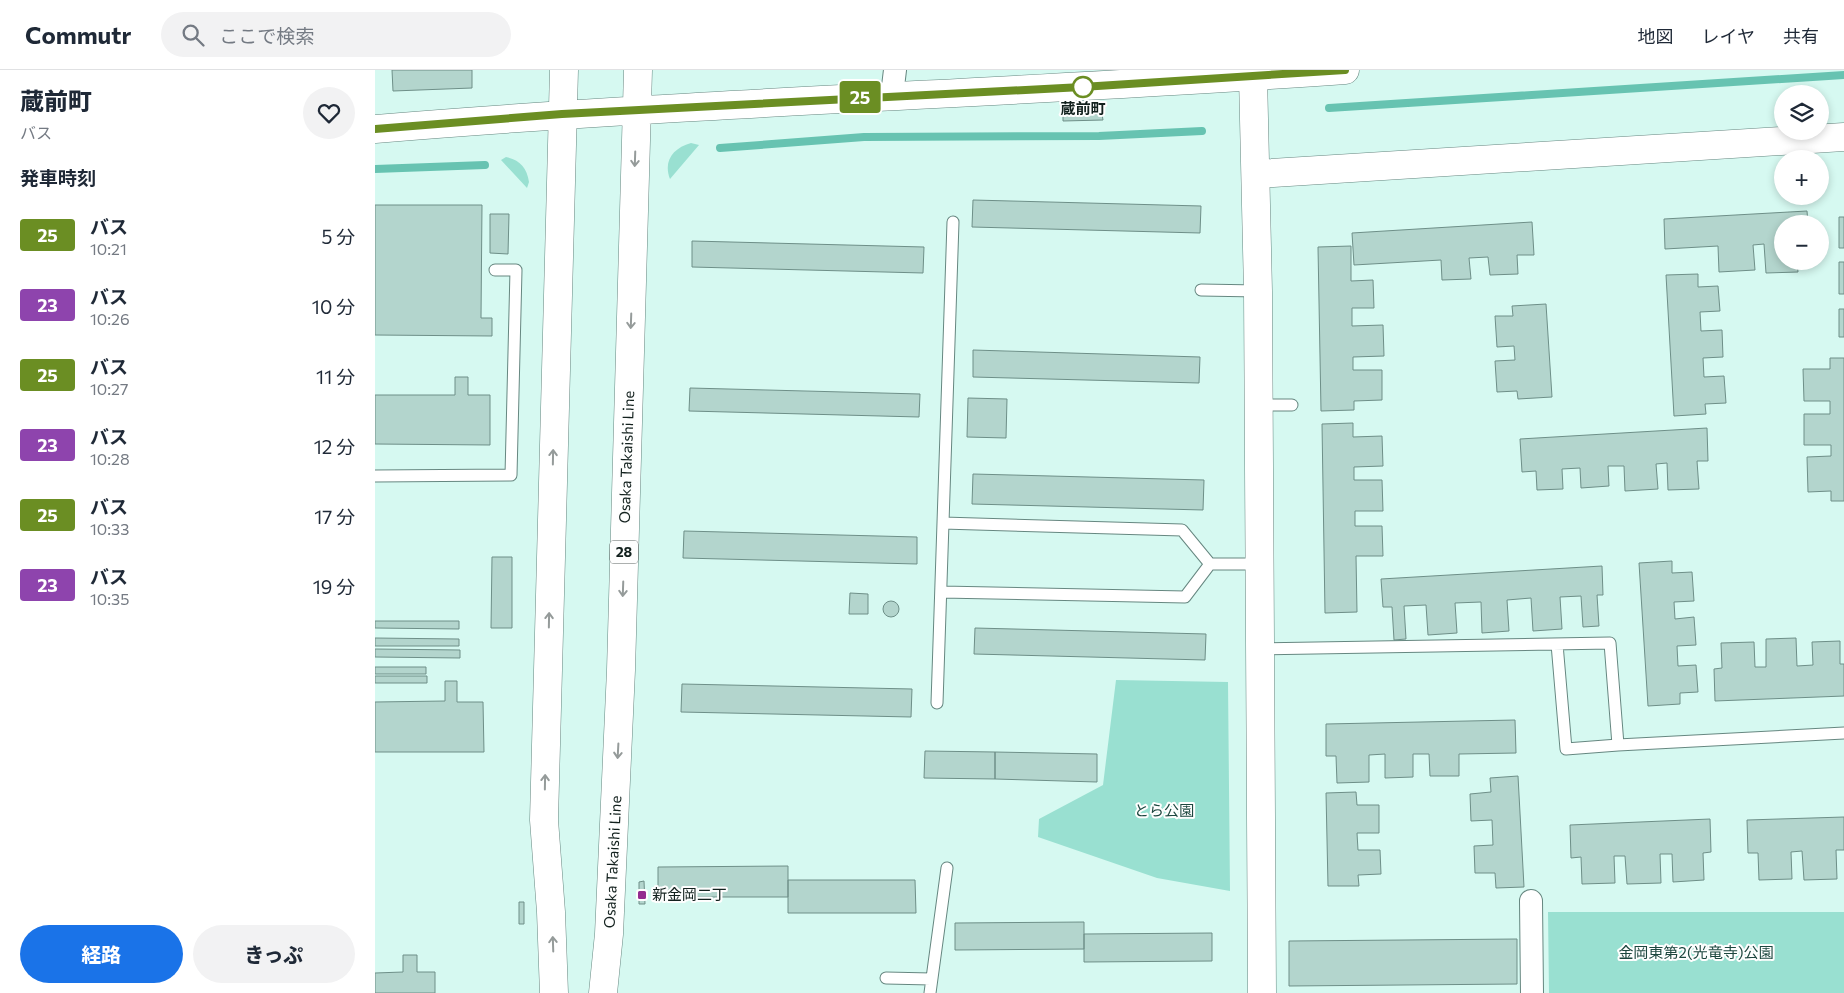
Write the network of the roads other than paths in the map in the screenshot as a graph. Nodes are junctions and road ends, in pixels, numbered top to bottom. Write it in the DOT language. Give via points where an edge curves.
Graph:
graph roads {
  1 [pos="564,70"];
  2 [pos="638,70"];
  3 [pos="1345,70"];
  4 [pos="1306,71"];
  5 [pos="1253,76"];
  6 [pos="894,82"];
  7 [pos="636,110"];
  8 [pos="562,114"];
  9 [pos="375,129"];
  10 [pos="1844,137"];
  11 [pos="1255,174"];
  12 [pos="953,222"];
  13 [pos="495,270"];
  14 [pos="1201,290"];
  15 [pos="1258,291"];
  16 [pos="1259,405"];
  17 [pos="1292,405"];
  18 [pos="375,476"];
  19 [pos="943,523"];
  20 [pos="1210,564"];
  21 [pos="1261,564"];
  22 [pos="941,592"];
  23 [pos="1557,644"];
  24 [pos="1262,649"];
  25 [pos="937,704"];
  26 [pos="1844,733"];
  27 [pos="1618,745"];
  28 [pos="947,868"];
  29 [pos="1531,901"];
  30 [pos="886,978"];
  31 [pos="931,978"];
  32 [pos="554,993"];
  33 [pos="603,993"];
  34 [pos="930,993"];
  35 [pos="1262,993"];
  36 [pos="1532,993"];
  1 -- 8 [label="main road"];
  2 -- 7 [label="main road, Osaka Takaishi Line / 28"];
  3 -- 4 [label="main road"];
  4 -- 5 [label="main road"];
  5 -- 6 [label="main road"];
  5 -- 11 [label="main road"];
  6 -- 7 [label="main road"];
  7 -- 8 [label="main road"];
  7 -- 33 [label="main road, Osaka Takaishi Line / 28, one-way" via="621,670 609,934"];
  8 -- 9 [label="main road"];
  32 -- 8 [label="main road, one-way" via="544,820"];
  10 -- 11 [label="main road"];
  11 -- 15 [label="main road"];
  12 -- 19 [label="lane"];
  13 -- 18 [label="lane" via="516,270 511,475"];
  14 -- 15 [label="lane"];
  15 -- 16 [label="main road"];
  16 -- 17 [label="lane"];
  16 -- 21 [label="main road"];
  19 -- 20 [label="lane" via="1182,530"];
  19 -- 22 [label="lane"];
  20 -- 21 [label="lane"];
  20 -- 22 [label="lane" via="1185,597"];
  21 -- 24 [label="main road"];
  22 -- 25 [label="lane"];
  23 -- 24 [label="lane"];
  23 -- 27 [label="lane" via="1610,643"];
  23 -- 27 [label="lane" via="1566,749"];
  24 -- 35 [label="main road"];
  26 -- 27 [label="lane"];
  28 -- 31 [label="lane"];
  29 -- 36 [label="street"];
  30 -- 31 [label="lane"];
  31 -- 34 [label="lane"];
}
